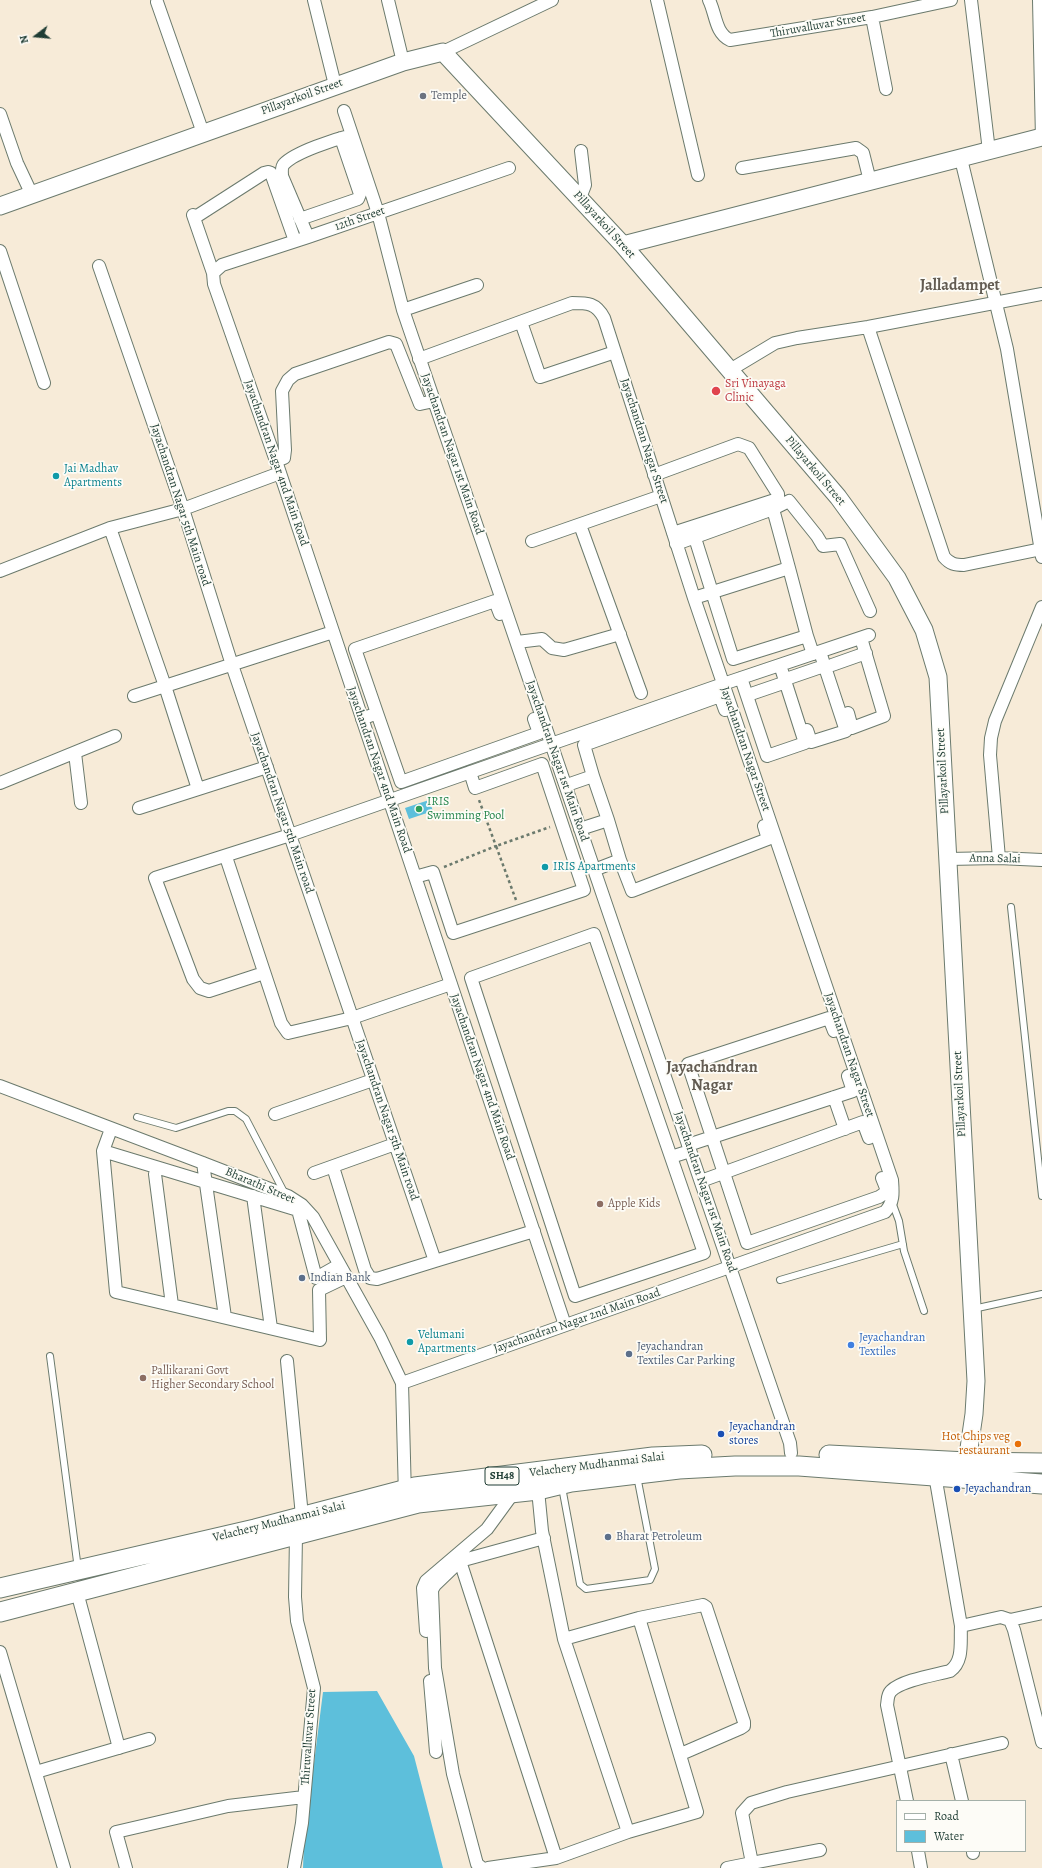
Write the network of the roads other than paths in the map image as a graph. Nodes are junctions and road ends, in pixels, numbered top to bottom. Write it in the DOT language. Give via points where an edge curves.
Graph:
graph roads {
  1 [pos="314,0"];
  2 [pos="388,0"];
  3 [pos="552,0"];
  4 [pos="657,0"];
  5 [pos="709,0"];
  6 [pos="951,0"];
  7 [pos="971,0"];
  8 [pos="1039,0"];
  9 [pos="157,2"];
  10 [pos="872,17"];
  11 [pos="443,52"];
  12 [pos="403,62"];
  13 [pos="335,86"];
  14 [pos="886,89"];
  15 [pos="344,111"];
  16 [pos="0,114"];
  17 [pos="203,133"];
  18 [pos="346,137"];
  19 [pos="1042,138"];
  20 [pos="581,151"];
  21 [pos="989,151"];
  22 [pos="961,159"];
  23 [pos="509,168"];
  24 [pos="742,168"];
  25 [pos="698,175"];
  26 [pos="870,181"];
  27 [pos="32,195"];
  28 [pos="580,198"];
  29 [pos="0,206"];
  30 [pos="378,213"];
  31 [pos="300,219"];
  32 [pos="308,237"];
  33 [pos="295,241"];
  34 [pos="623,245"];
  35 [pos="0,252"];
  36 [pos="99,266"];
  37 [pos="213,273"];
  38 [pos="477,285"];
  39 [pos="1042,294"];
  40 [pos="996,302"];
  41 [pos="403,310"];
  42 [pos="521,322"];
  43 [pos="868,327"];
  44 [pos="615,352"];
  45 [pos="419,359"];
  46 [pos="730,370"];
  47 [pos="44,382"];
  48 [pos="434,400"];
  49 [pos="276,462"];
  50 [pos="280,474"];
  51 [pos="654,475"];
  52 [pos="661,496"];
  53 [pos="183,509"];
  54 [pos="773,509"];
  55 [pos="580,525"];
  56 [pos="110,528"];
  57 [pos="695,538"];
  58 [pos="675,539"];
  59 [pos="532,541"];
  60 [pos="1041,553"];
  61 [pos="789,568"];
  62 [pos="0,571"];
  63 [pos="712,592"];
  64 [pos="694,598"];
  65 [pos="1042,607"];
  66 [pos="870,611"];
  67 [pos="333,632"];
  68 [pos="620,634"];
  69 [pos="807,636"];
  70 [pos="517,642"];
  71 [pos="820,652"];
  72 [pos="866,653"];
  73 [pos="782,664"];
  74 [pos="232,665"];
  75 [pos="828,665"];
  76 [pos="741,678"];
  77 [pos="788,680"];
  78 [pos="723,684"];
  79 [pos="165,686"];
  80 [pos="641,693"];
  81 [pos="748,695"];
  82 [pos="134,696"];
  83 [pos="377,713"];
  84 [pos="362,718"];
  85 [pos="115,736"];
  86 [pos="551,744"];
  87 [pos="75,752"];
  88 [pos="267,767"];
  89 [pos="470,772"];
  90 [pos="593,776"];
  91 [pos="0,783"];
  92 [pos="567,785"];
  93 [pos="198,789"];
  94 [pos="389,800"];
  95 [pos="81,803"];
  96 [pos="139,808"];
  97 [pos="608,820"];
  98 [pos="580,829"];
  99 [pos="290,835"];
  100 [pos="226,857"];
  101 [pos="999,858"];
  102 [pos="948,859"];
  103 [pos="620,860"];
  104 [pos="1042,860"];
  105 [pos="594,870"];
  106 [pos="415,877"];
  107 [pos="1011,907"];
  108 [pos="264,973"];
  109 [pos="451,984"];
  110 [pos="645,1017"];
  111 [pos="352,1018"];
  112 [pos="625,1024"];
  113 [pos="373,1080"];
  114 [pos="0,1086"];
  115 [pos="834,1097"];
  116 [pos="275,1114"];
  117 [pos="137,1117"];
  118 [pos="111,1129"];
  119 [pos="845,1129"];
  120 [pos="711,1137"];
  121 [pos="395,1144"];
  122 [pos="689,1148"];
  123 [pos="103,1151"];
  124 [pos="671,1157"];
  125 [pos="203,1163"];
  126 [pos="333,1167"];
  127 [pos="314,1173"];
  128 [pos="724,1173"];
  129 [pos="155,1174"];
  130 [pos="701,1181"];
  131 [pos="206,1182"];
  132 [pos="253,1196"];
  133 [pos="285,1196"];
  134 [pos="1042,1196"];
  135 [pos="892,1202"];
  136 [pos="534,1231"];
  137 [pos="903,1244"];
  138 [pos="435,1261"];
  139 [pos="339,1265"];
  140 [pos="730,1267"];
  141 [pos="346,1277"];
  142 [pos="780,1280"];
  143 [pos="318,1284"];
  144 [pos="1042,1294"];
  145 [pos="172,1305"];
  146 [pos="971,1309"];
  147 [pos="924,1311"];
  148 [pos="225,1318"];
  149 [pos="565,1325"];
  150 [pos="271,1328"];
  151 [pos="50,1356"];
  152 [pos="287,1361"];
  153 [pos="402,1383"];
  154 [pos="791,1453"];
  155 [pos="967,1462"];
  156 [pos="678,1463"];
  157 [pos="1042,1463"];
  158 [pos="637,1474"];
  159 [pos="935,1476"];
  160 [pos="561,1484"];
  161 [pos="1042,1484"];
  162 [pos="538,1490"];
  163 [pos="514,1492"];
  164 [pos="405,1498"];
  165 [pos="302,1516"];
  166 [pos="296,1535"];
  167 [pos="544,1538"];
  168 [pos="460,1561"];
  169 [pos="78,1570"];
  170 [pos="0,1588"];
  171 [pos="77,1592"];
  172 [pos="0,1612"];
  173 [pos="1042,1613"];
  174 [pos="639,1618"];
  175 [pos="1010,1620"];
  176 [pos="961,1626"];
  177 [pos="564,1640"];
  178 [pos="0,1652"];
  179 [pos="149,1739"];
  180 [pos="1042,1742"];
  181 [pos="1002,1743"];
  182 [pos="119,1748"];
  183 [pos="436,1752"];
  184 [pos="681,1754"];
  185 [pos="951,1754"];
  186 [pos="900,1766"];
  187 [pos="36,1772"];
  188 [pos="304,1797"];
  189 [pos="907,1800"];
  190 [pos="962,1800"];
  191 [pos="628,1832"];
  192 [pos="820,1850"];
  193 [pos="918,1852"];
  194 [pos="556,1858"];
  195 [pos="752,1863"];
  196 [pos="64,1868"];
  197 [pos="126,1868"];
  198 [pos="294,1868"];
  199 [pos="482,1868"];
  200 [pos="488,1868"];
  201 [pos="727,1868"];
  202 [pos="921,1868"];
  1 -- 13 [label="street"];
  2 -- 12 [label="street"];
  3 -- 11 [label="street"];
  4 -- 25 [label="street"];
  5 -- 10 [label="street, Thiruvalluvar Street" via="719,30 730,40"];
  6 -- 10 [label="street, Thiruvalluvar Street"];
  7 -- 21 [label="street"];
  8 -- 19 [label="street"];
  9 -- 17 [label="street"];
  10 -- 14 [label="street"];
  11 -- 12 [label="street, Pillayarkoil Street"];
  11 -- 28 [label="street, Pillayarkoil Street"];
  12 -- 13 [label="street, Pillayarkoil Street"];
  13 -- 17 [label="street, Pillayarkoil Street"];
  15 -- 18 [label="street, Jayachandran Nagar 1st Main Road"];
  16 -- 27 [label="street" via="17,163"];
  17 -- 27 [label="street, Pillayarkoil Street"];
  18 -- 30 [label="street, Jayachandran Nagar 1st Main Road"];
  18 -- 31 [label="street" via="360,194 358,199"];
  18 -- 31 [label="street" via="330,140 284,164 282,176"];
  19 -- 21 [label="street"];
  20 -- 28 [label="street" via="585,185"];
  21 -- 22 [label="street"];
  22 -- 26 [label="street"];
  22 -- 40 [label="street"];
  23 -- 30 [label="street, 12th Street"];
  24 -- 26 [label="street" via="856,148 862,153"];
  26 -- 34 [label="street"];
  27 -- 29 [label="street, Pillayarkoil Street"];
  28 -- 34 [label="street, Pillayarkoil Street"];
  30 -- 32 [label="street, 12th Street"];
  30 -- 41 [label="street, Jayachandran Nagar 1st Main Road"];
  31 -- 32 [label="street"];
  32 -- 33 [label="street, 12th Street"];
  33 -- 37 [label="street, 12th Street" via="222,265"];
  33 -- 37 [label="street, Jayachandran Nagar 4nd Main Road" via="272,174 268,172 194,217"];
  34 -- 46 [label="street, Pillayarkoil Street"];
  35 -- 47 [label="street"];
  36 -- 53 [label="street, Jayachandran Nagar 5th Main road"];
  37 -- 49 [label="street, Jayachandran Nagar 4nd Main Road" via="214,284"];
  38 -- 41 [label="street"];
  39 -- 40 [label="street"];
  40 -- 43 [label="street"];
  40 -- 60 [label="street" via="1007,349"];
  41 -- 45 [label="street, Jayachandran Nagar 1st Main Road"];
  42 -- 44 [label="street, Jayachandran Nagar Street" via="572,303 593,305 600,310 604,318"];
  42 -- 44 [label="street" via="540,377"];
  42 -- 45 [label="street, Jayachandran Nagar Street"];
  43 -- 46 [label="street" via="775,343"];
  43 -- 60 [label="street" via="944,557 955,565 964,565"];
  44 -- 51 [label="street, Jayachandran Nagar Street"];
  45 -- 48 [label="street, Jayachandran Nagar 1st Main Road"];
  46 -- 102 [label="street, Pillayarkoil Street" via="838,497 897,578 924,630 938,677"];
  48 -- 49 [label="street" via="420,404 396,344 389,342 295,374 288,380 282,392 285,450 284,458"];
  48 -- 70 [label="street, Jayachandran Nagar 1st Main Road"];
  49 -- 50 [label="street, Jayachandran Nagar 4nd Main Road"];
  50 -- 53 [label="street"];
  50 -- 67 [label="street, Jayachandran Nagar 4nd Main Road"];
  51 -- 52 [label="street, Jayachandran Nagar Street"];
  51 -- 58 [label="street" via="738,444 749,448 778,494 778,498"];
  52 -- 55 [label="street"];
  52 -- 58 [label="street, Jayachandran Nagar Street"];
  53 -- 56 [label="street"];
  53 -- 74 [label="street, Jayachandran Nagar 5th Main road"];
  54 -- 57 [label="street"];
  54 -- 61 [label="street"];
  54 -- 66 [label="street" via="789,501 823,546 840,544"];
  55 -- 59 [label="street"];
  55 -- 68 [label="street"];
  56 -- 62 [label="street"];
  56 -- 79 [label="street"];
  57 -- 58 [label="street"];
  57 -- 63 [label="street"];
  58 -- 64 [label="street, Jayachandran Nagar Street"];
  61 -- 63 [label="street"];
  61 -- 69 [label="street"];
  63 -- 64 [label="street"];
  63 -- 69 [label="street" via="733,659"];
  64 -- 78 [label="street, Jayachandran Nagar Street"];
  65 -- 101 [label="street" via="995,721 991,738 990,755"];
  67 -- 74 [label="street"];
  67 -- 84 [label="street, Jayachandran Nagar 4nd Main Road"];
  68 -- 70 [label="street" via="564,650 552,648 542,639"];
  68 -- 80 [label="street"];
  69 -- 71 [label="street"];
  70 -- 86 [label="street, Jayachandran Nagar 1st Main Road"];
  71 -- 72 [label="street" via="865,637"];
  71 -- 73 [label="street"];
  71 -- 75 [label="street"];
  72 -- 75 [label="street"];
  72 -- 75 [label="street" via="884,716 852,728"];
  73 -- 76 [label="street"];
  73 -- 77 [label="street"];
  74 -- 79 [label="street"];
  74 -- 88 [label="street, Jayachandran Nagar 5th Main road"];
  75 -- 77 [label="street"];
  75 -- 77 [label="street" via="846,731 811,742"];
  76 -- 78 [label="street"];
  76 -- 81 [label="street"];
  77 -- 81 [label="street"];
  77 -- 81 [label="street" via="805,743 767,756"];
  78 -- 86 [label="street"];
  78 -- 135 [label="street, Jayachandran Nagar Street" via="892,1180"];
  79 -- 82 [label="street"];
  79 -- 93 [label="street"];
  83 -- 83 [label="street" via="401,782 539,733 495,601 355,649"];
  83 -- 84 [label="street"];
  84 -- 94 [label="street, Jayachandran Nagar 4nd Main Road"];
  85 -- 87 [label="street"];
  86 -- 89 [label="street"];
  86 -- 92 [label="street, Jayachandran Nagar 1st Main Road"];
  87 -- 91 [label="street"];
  87 -- 95 [label="street"];
  88 -- 93 [label="street"];
  88 -- 99 [label="street, Jayachandran Nagar 5th Main road"];
  89 -- 94 [label="street"];
  89 -- 106 [label="street" via="475,788 542,764 584,890 453,933 433,872"];
  90 -- 92 [label="street"];
  90 -- 97 [label="street"];
  90 -- 103 [label="street" via="584,746 720,696 768,839 632,891"];
  92 -- 98 [label="street, Jayachandran Nagar 1st Main Road"];
  93 -- 96 [label="street"];
  94 -- 99 [label="street"];
  94 -- 106 [label="street, Jayachandran Nagar 4nd Main Road"];
  97 -- 98 [label="street"];
  97 -- 103 [label="street"];
  98 -- 105 [label="street, Jayachandran Nagar 1st Main Road"];
  99 -- 100 [label="street"];
  99 -- 111 [label="street, Jayachandran Nagar 5th Main road"];
  100 -- 108 [label="street"];
  100 -- 108 [label="street" via="155,878 193,979 200,988 209,991"];
  101 -- 102 [label="street, Anna Salai"];
  101 -- 104 [label="street, Anna Salai"];
  102 -- 146 [label="street, Pillayarkoil Street"];
  103 -- 105 [label="street"];
  105 -- 110 [label="street, Jayachandran Nagar 1st Main Road"];
  106 -- 109 [label="street, Jayachandran Nagar 4nd Main Road"];
  107 -- 134 [label="lane"];
  108 -- 111 [label="street" via="281,1023 288,1033"];
  109 -- 111 [label="street"];
  109 -- 136 [label="street, Jayachandran Nagar 4nd Main Road"];
  110 -- 112 [label="street"];
  110 -- 122 [label="street, Jayachandran Nagar 1st Main Road"];
  111 -- 113 [label="street, Jayachandran Nagar 5th Main road"];
  112 -- 124 [label="street"];
  112 -- 124 [label="street" via="594,934 471,978 575,1296 704,1253"];
  113 -- 116 [label="street"];
  113 -- 121 [label="street, Jayachandran Nagar 5th Main road"];
  114 -- 118 [label="street, Bharathi Street"];
  115 -- 119 [label="street"];
  115 -- 120 [label="street"];
  115 -- 120 [label="street" via="853,1091 829,1018 688,1064"];
  117 -- 133 [label="lane" via="176,1128 235,1111 246,1119"];
  118 -- 123 [label="street"];
  118 -- 125 [label="street, Bharathi Street"];
  119 -- 128 [label="street"];
  119 -- 128 [label="street" via="863,1122 886,1188 885,1194 880,1197 747,1244"];
  120 -- 122 [label="street"];
  120 -- 128 [label="street"];
  121 -- 126 [label="street"];
  121 -- 138 [label="street, Jayachandran Nagar 5th Main road"];
  122 -- 124 [label="street"];
  122 -- 130 [label="street, Jayachandran Nagar 1st Main Road"];
  123 -- 131 [label="street"];
  123 -- 145 [label="street" via="116,1292"];
  125 -- 131 [label="street"];
  125 -- 133 [label="street, Bharathi Street"];
  126 -- 127 [label="street"];
  126 -- 138 [label="street" via="365,1270 370,1278 377,1279"];
  128 -- 130 [label="street"];
  129 -- 145 [label="street"];
  130 -- 140 [label="street, Jayachandran Nagar 1st Main Road"];
  131 -- 132 [label="street"];
  131 -- 148 [label="street"];
  132 -- 143 [label="street" via="298,1210"];
  132 -- 150 [label="street"];
  133 -- 139 [label="street, Bharathi Street" via="302,1205 313,1217"];
  135 -- 137 [label="lane"];
  135 -- 140 [label="street" via="885,1212"];
  136 -- 138 [label="street"];
  136 -- 149 [label="street, Jayachandran Nagar 4nd Main Road"];
  137 -- 142 [label="lane"];
  137 -- 147 [label="lane"];
  139 -- 141 [label="street, Bharathi Street"];
  139 -- 143 [label="street"];
  140 -- 149 [label="street, Jayachandran Nagar 2nd Main Road"];
  140 -- 154 [label="street, Jayachandran Nagar 1st Main Road" via="790,1443"];
  141 -- 143 [label="street"];
  141 -- 153 [label="street, Bharathi Street" via="380,1337"];
  143 -- 150 [label="street" via="320,1340"];
  144 -- 146 [label="lane"];
  145 -- 148 [label="street"];
  146 -- 155 [label="street, Pillayarkoil Street" via="976,1381"];
  148 -- 150 [label="street"];
  149 -- 153 [label="street, Jayachandran Nagar 2nd Main Road"];
  151 -- 169 [label="lane"];
  152 -- 165 [label="street"];
  153 -- 164 [label="street, Bharathi Street"];
  154 -- 155 [label="main road, Velachery Mudhanmai Salai / SH48"];
  154 -- 156 [label="main road, Velachery Mudhanmai Salai / SH48"];
  155 -- 157 [label="main road, Velachery Mudhanmai Salai / SH48"];
  156 -- 158 [label="main road, Velachery Mudhanmai Salai / SH48"];
  156 -- 159 [label="main road, Velachery Mudhanmai Salai / SH48" via="799,1466"];
  156 -- 164 [label="main road, Velachery Mudhanmai Salai / SH48" via="653,1457 414,1487"];
  158 -- 160 [label="main road, Velachery Mudhanmai Salai / SH48"];
  158 -- 160 [label="lane" via="655,1569 650,1580 586,1589 580,1584"];
  159 -- 161 [label="main road, Velachery Mudhanmai Salai / SH48"];
  159 -- 176 [label="street"];
  160 -- 162 [label="main road, Velachery Mudhanmai Salai / SH48"];
  162 -- 163 [label="main road, Velachery Mudhanmai Salai / SH48"];
  162 -- 167 [label="street"];
  163 -- 164 [label="main road, Velachery Mudhanmai Salai / SH48" via="418,1503"];
  163 -- 183 [label="street" via="487,1529 431,1576 423,1588"];
  164 -- 165 [label="main road, Velachery Mudhanmai Salai / SH48"];
  164 -- 166 [label="main road, Velachery Mudhanmai Salai / SH48"];
  165 -- 169 [label="main road, Velachery Mudhanmai Salai / SH48"];
  166 -- 171 [label="main road, Velachery Mudhanmai Salai / SH48"];
  166 -- 188 [label="street, Thiruvalluvar Street" via="295,1597 314,1688"];
  167 -- 168 [label="street"];
  167 -- 177 [label="street"];
  168 -- 194 [label="street"];
  168 -- 199 [label="street" via="432,1590 435,1668 453,1774 477,1864"];
  169 -- 170 [label="main road, Velachery Mudhanmai Salai / SH48"];
  171 -- 172 [label="main road, Velachery Mudhanmai Salai / SH48"];
  171 -- 182 [label="street"];
  173 -- 175 [label="street"];
  174 -- 177 [label="street"];
  174 -- 184 [label="street"];
  174 -- 184 [label="street" via="703,1605 706,1607 744,1722 741,1728"];
  175 -- 176 [label="street" via="1002,1617"];
  175 -- 180 [label="street"];
  176 -- 186 [label="street" via="959,1661 956,1666 950,1671 902,1684 891,1690 888,1695 887,1705"];
  177 -- 191 [label="street"];
  178 -- 187 [label="street"];
  179 -- 182 [label="street"];
  181 -- 185 [label="street"];
  182 -- 187 [label="street"];
  184 -- 191 [label="street" via="696,1812"];
  185 -- 186 [label="street"];
  185 -- 190 [label="street"];
  186 -- 189 [label="street"];
  186 -- 195 [label="street" via="751,1803 742,1813"];
  187 -- 196 [label="street"];
  188 -- 197 [label="street" via="228,1806 116,1832"];
  188 -- 198 [label="street, Thiruvalluvar Street"];
  191 -- 194 [label="street"];
  192 -- 195 [label="street"];
  193 -- 202 [label="street"];
  194 -- 200 [label="street"];
  195 -- 201 [label="street"];
}
